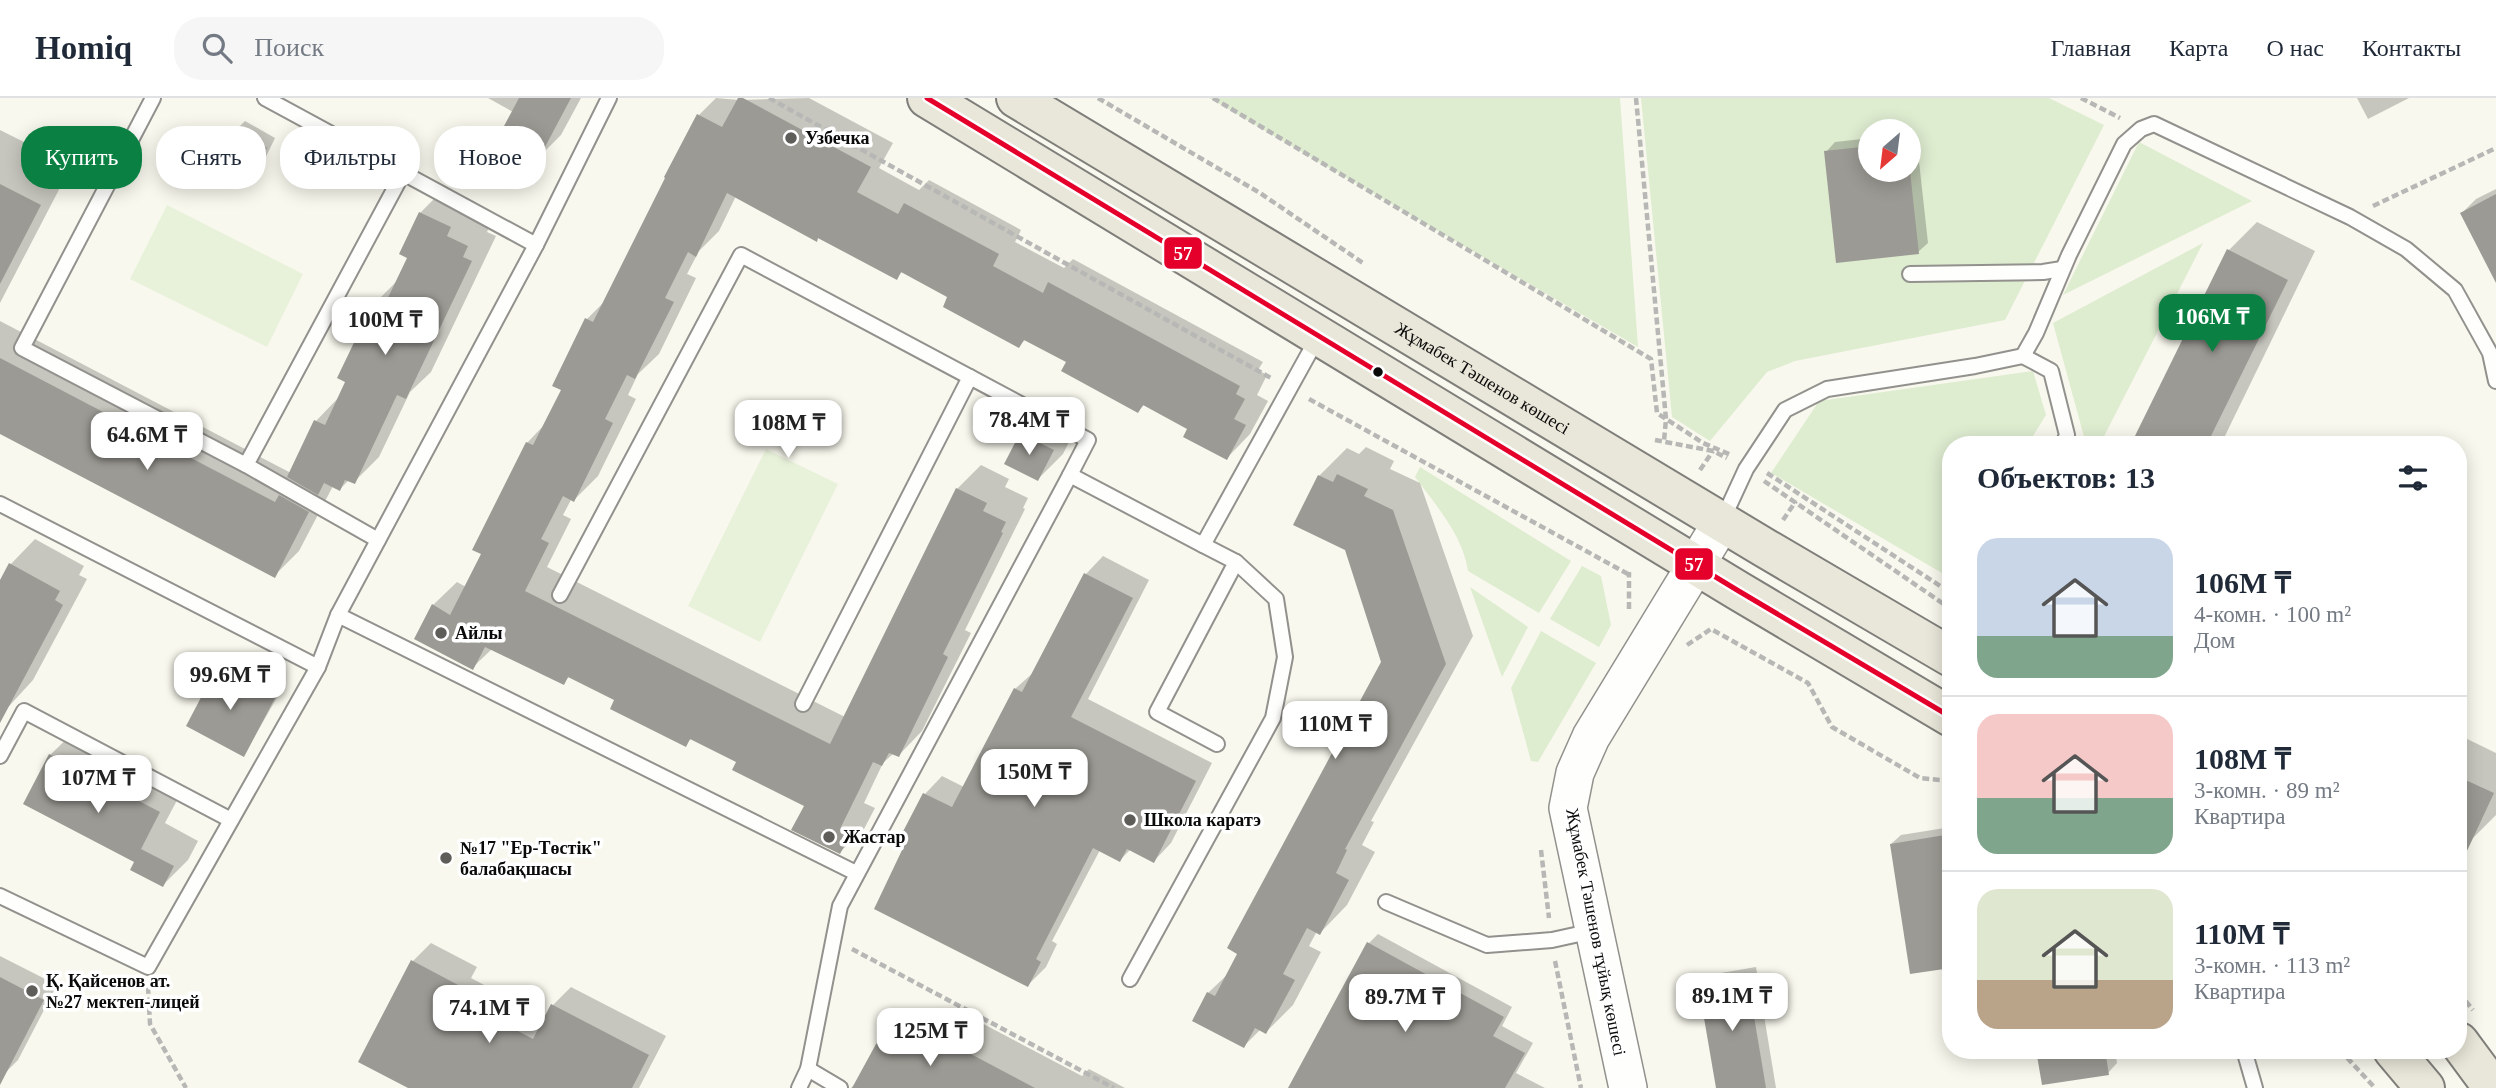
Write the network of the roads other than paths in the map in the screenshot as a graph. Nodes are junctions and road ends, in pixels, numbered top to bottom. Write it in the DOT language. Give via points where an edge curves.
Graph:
graph roads {
  1 [pos="153,98"];
  2 [pos="265,98"];
  3 [pos="609,98"];
  4 [pos="927,98"];
  5 [pos="1031,103"];
  6 [pos="317,126"];
  7 [pos="420,182"];
  8 [pos="394,189"];
  9 [pos="536,245"];
  10 [pos="2062,269"];
  11 [pos="1910,274"];
  12 [pos="1318,336"];
  13 [pos="2023,356"];
  14 [pos="970,377"];
  15 [pos="2496,381"];
  16 [pos="2067,436"];
  17 [pos="246,465"];
  18 [pos="1070,474"];
  19 [pos="0,504"];
  20 [pos="1722,522"];
  21 [pos="378,540"];
  22 [pos="1203,545"];
  23 [pos="1236,562"];
  24 [pos="1695,564"];
  25 [pos="560,595"];
  26 [pos="338,615"];
  27 [pos="1942,652"];
  28 [pos="318,667"];
  29 [pos="803,704"];
  30 [pos="1942,712"];
  31 [pos="1217,744"];
  32 [pos="0,756"];
  33 [pos="231,820"];
  34 [pos="856,873"];
  35 [pos="0,896"];
  36 [pos="1387,902"];
  37 [pos="1594,931"];
  38 [pos="1130,979"];
  39 [pos="2467,1053"];
  40 [pos="2247,1059"];
  41 [pos="2401,1059"];
  42 [pos="808,1069"];
  43 [pos="799,1088"];
  44 [pos="840,1088"];
  45 [pos="1628,1088"];
  46 [pos="2255,1088"];
  47 [pos="2425,1088"];
  48 [pos="2493,1088"];
  1 -- 17 [label="lane" via="22,348"];
  2 -- 6 [label="lane"];
  3 -- 9 [label="lane"];
  4 -- 12 [label="main road"];
  5 -- 20 [label="main road, Жұмабек Тәшенов көшесі"];
  7 -- 9 [label="lane"];
  8 -- 17 [label="lane"];
  9 -- 21 [label="lane"];
  10 -- 11 [label="lane"];
  10 -- 13 [label="lane"];
  10 -- 15 [label="lane" via="2124,144 2154,124 2350,217 2406,249 2455,290 2490,353"];
  12 -- 22 [label="lane"];
  12 -- 24 [label="main road"];
  13 -- 16 [label="lane" via="2051,371"];
  13 -- 20 [label="lane" via="1828,390 1785,410 1748,466"];
  14 -- 18 [label="lane" via="1088,440"];
  14 -- 25 [label="lane" via="740,255"];
  14 -- 29 [label="lane"];
  17 -- 21 [label="lane"];
  18 -- 22 [label="lane"];
  18 -- 34 [label="lane"];
  19 -- 28 [label="lane"];
  20 -- 24 [label="street, Жұмабек Тәшенов тұйық көшесі"];
  20 -- 27 [label="main road, Жұмабек Тәшенов көшесі"];
  21 -- 26 [label="lane"];
  22 -- 23 [label="lane"];
  23 -- 31 [label="lane" via="1157,712"];
  23 -- 38 [label="lane" via="1276,598 1284,657 1273,718"];
  24 -- 30 [label="main road"];
  24 -- 37 [label="street, Жұмабек Тәшенов тұйық көшесі" via="1591,737 1575,773 1568,808"];
  26 -- 28 [label="lane"];
  26 -- 34 [label="lane"];
  28 -- 33 [label="lane"];
  32 -- 33 [label="lane" via="24,711"];
  33 -- 35 [label="lane" via="148,967"];
  34 -- 42 [label="lane" via="840,906"];
  36 -- 37 [label="lane" via="1487,946"];
  37 -- 45 [label="street, Жұмабек Тәшенов тұйық көшесі"];
  39 -- 48 [label="main road"];
  40 -- 46 [label="lane"];
  41 -- 47 [label="main road"];
  42 -- 43 [label="lane"];
  42 -- 44 [label="lane"];
}
